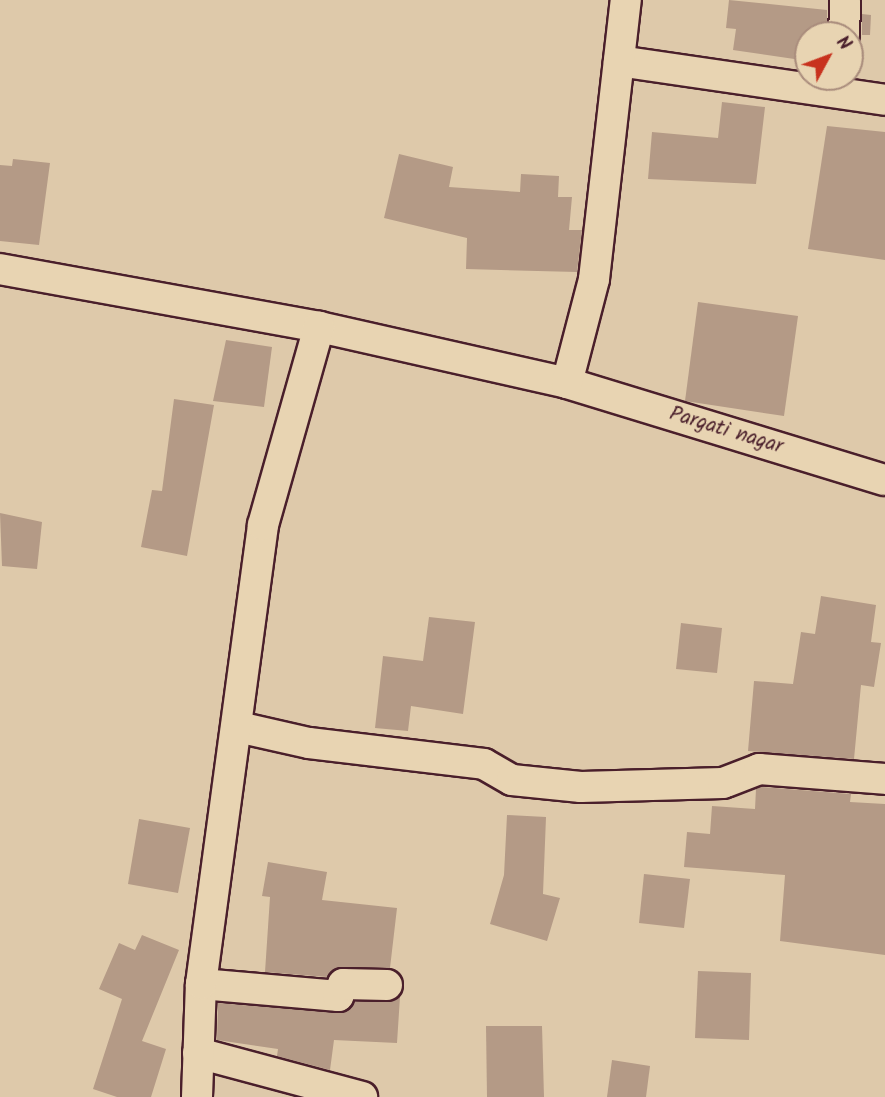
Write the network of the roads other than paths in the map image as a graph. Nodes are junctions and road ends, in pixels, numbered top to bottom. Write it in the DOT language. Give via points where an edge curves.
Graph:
graph roads {
  1 [pos="626,0"];
  2 [pos="845,0"];
  3 [pos="844,21"];
  4 [pos="619,61"];
  5 [pos="794,81"];
  6 [pos="855,91"];
  7 [pos="885,100"];
  8 [pos="0,270"];
  9 [pos="319,327"];
  10 [pos="567,383"];
  11 [pos="885,480"];
  12 [pos="239,727"];
  13 [pos="885,779"];
  14 [pos="201,984"];
  15 [pos="387,985"];
  16 [pos="198,1054"];
  17 [pos="197,1097"];
  18 [pos="362,1097"];
  1 -- 4 [label="street"];
  2 -- 3 [label="street"];
  4 -- 5 [label="street"];
  4 -- 10 [label="street" via="594,279"];
  6 -- 7 [label="street"];
  8 -- 9 [label="street, Pargati nagar"];
  9 -- 10 [label="street, Pargati nagar"];
  9 -- 12 [label="street" via="262,524"];
  10 -- 11 [label="street, Pargati nagar"];
  12 -- 13 [label="street" via="309,743 484,764 512,780 581,787 723,783 760,769"];
  12 -- 14 [label="street"];
  14 -- 15 [label="street" via="338,996 343,984"];
  14 -- 16 [label="street"];
  16 -- 17 [label="street"];
  16 -- 18 [label="street"];
}
